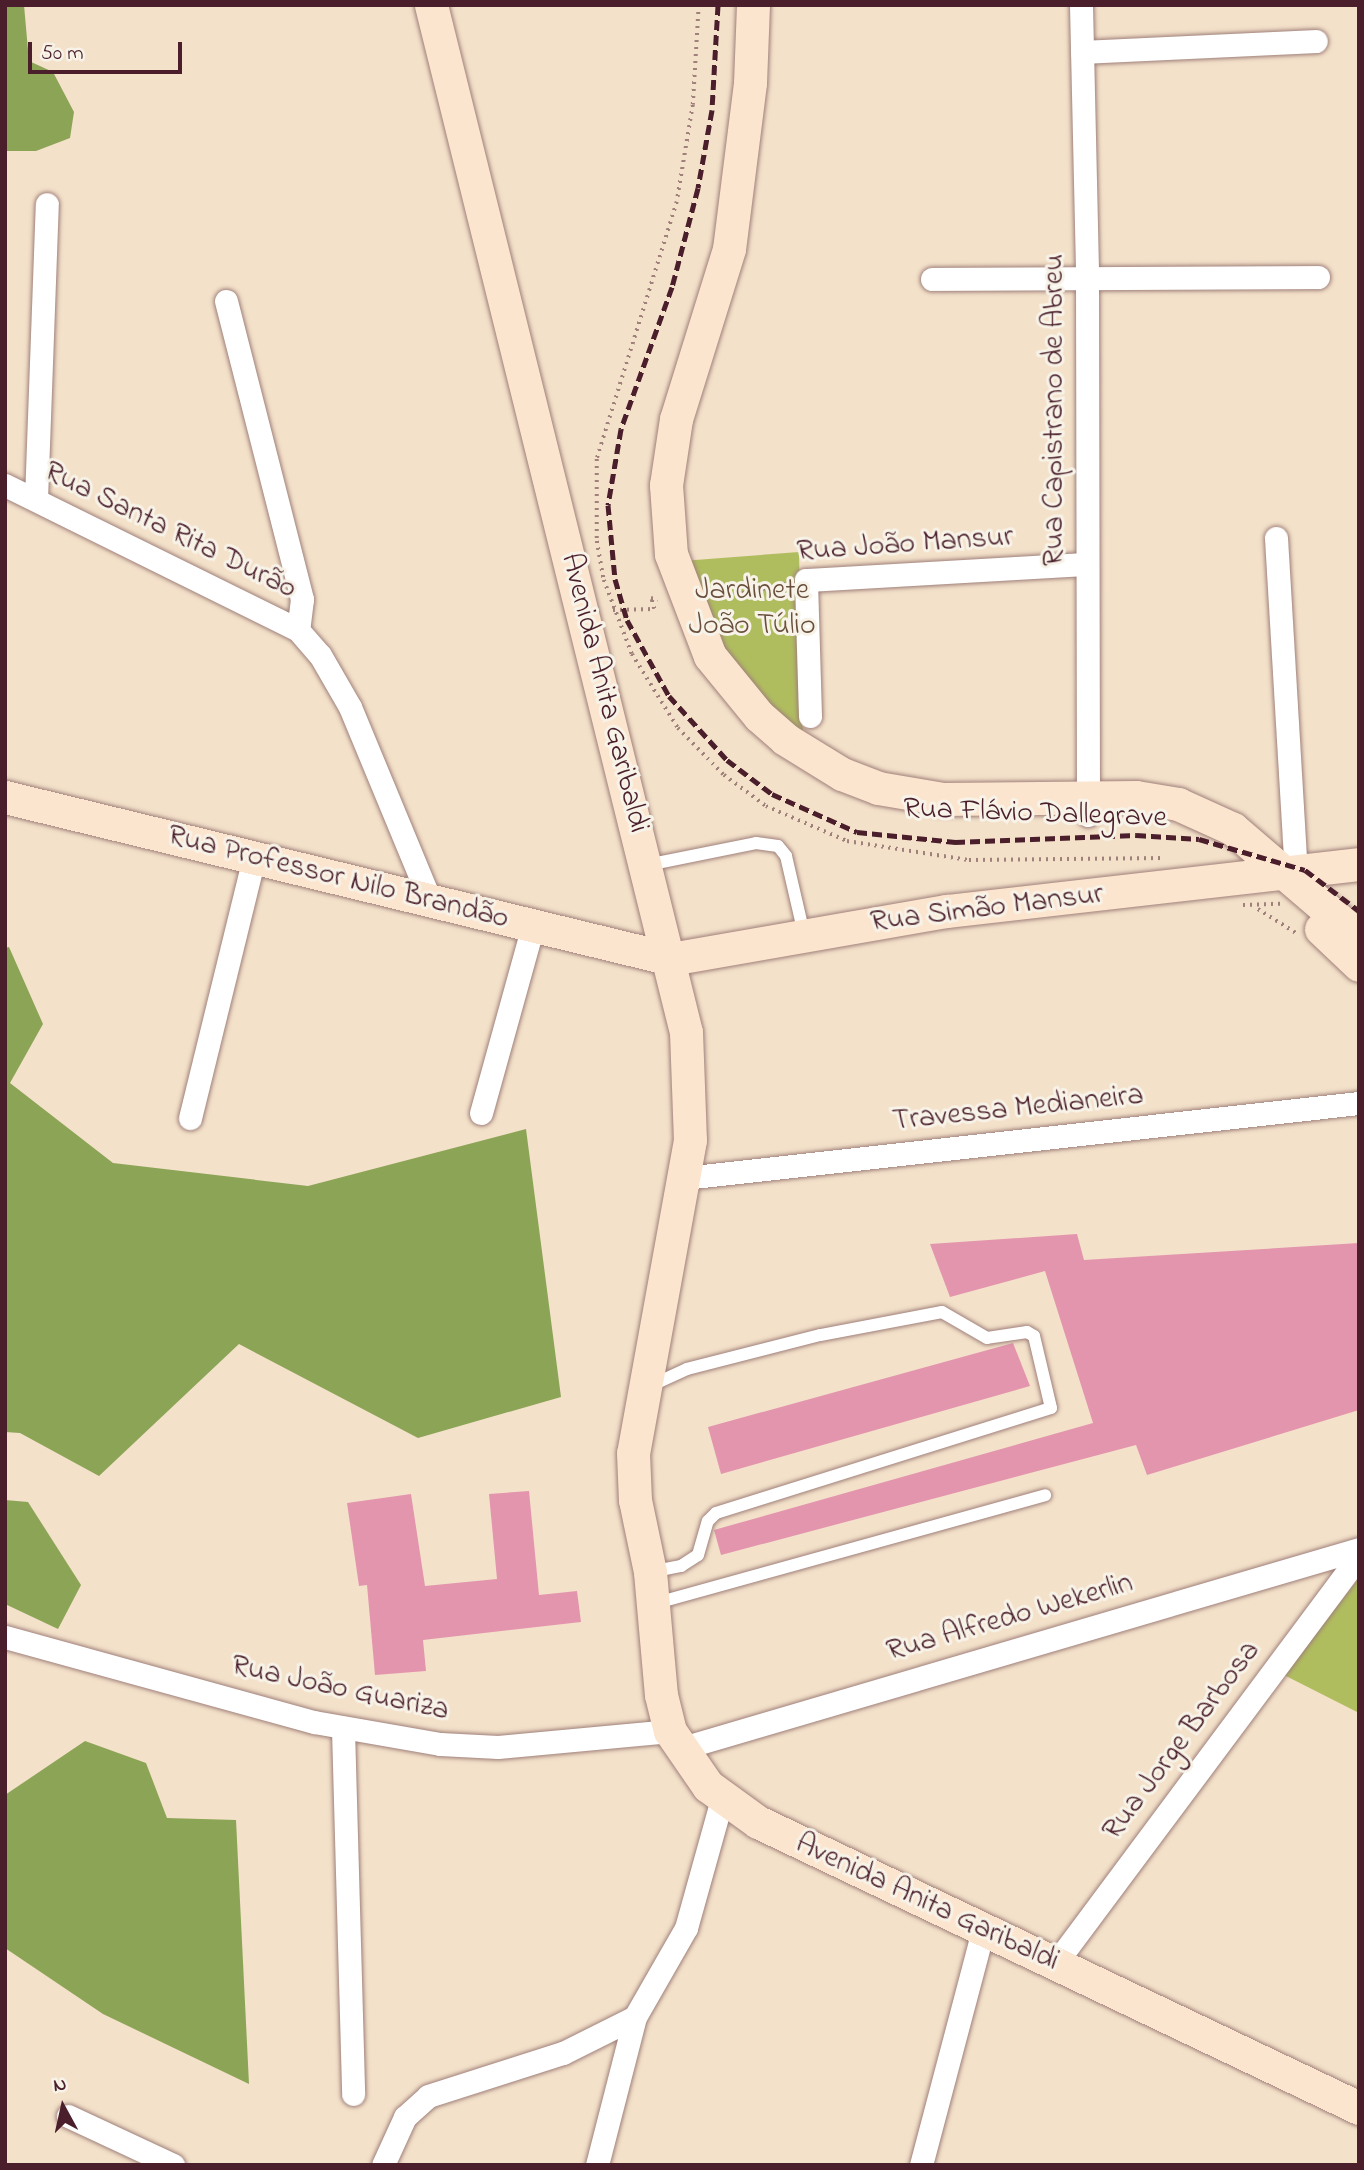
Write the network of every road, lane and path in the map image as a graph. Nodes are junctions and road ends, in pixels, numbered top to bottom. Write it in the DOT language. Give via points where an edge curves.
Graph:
graph roads {
  1 [pos="431,5"];
  2 [pos="699,5"];
  3 [pos="753,5"];
  4 [pos="1081,5"];
  5 [pos="1315,41"];
  6 [pos="1082,52"];
  7 [pos="734,202"];
  8 [pos="47,204"];
  9 [pos="1318,277"];
  10 [pos="1087,278"];
  11 [pos="932,279"];
  12 [pos="226,301"];
  13 [pos="5,485"];
  14 [pos="36,499"];
  15 [pos="1276,538"];
  16 [pos="1087,564"];
  17 [pos="806,580"];
  18 [pos="672,602"];
  19 [pos="599,611"];
  20 [pos="298,630"];
  21 [pos="810,716"];
  22 [pos="5,797"];
  23 [pos="1088,806"];
  24 [pos="254,858"];
  25 [pos="1169,858"];
  26 [pos="647,865"];
  27 [pos="1288,872"];
  28 [pos="1354,872"];
  29 [pos="430,900"];
  30 [pos="1257,908"];
  31 [pos="533,926"];
  32 [pos="1347,927"];
  33 [pos="804,934"];
  34 [pos="1301,936"];
  35 [pos="671,959"];
  36 [pos="1359,965"];
  37 [pos="1359,1103"];
  38 [pos="481,1113"];
  39 [pos="190,1118"];
  40 [pos="685,1178"];
  41 [pos="644,1389"];
  42 [pos="1045,1495"];
  43 [pos="1359,1549"];
  44 [pos="1359,1556"];
  45 [pos="650,1572"];
  46 [pos="653,1604"];
  47 [pos="5,1637"];
  48 [pos="343,1729"];
  49 [pos="675,1740"];
  50 [pos="722,1799"];
  51 [pos="983,1930"];
  52 [pos="1055,1964"];
  53 [pos="635,2017"];
  54 [pos="352,2094"];
  55 [pos="1359,2108"];
  56 [pos="68,2116"];
  57 [pos="173,2165"];
  58 [pos="383,2165"];
  59 [pos="597,2165"];
  60 [pos="921,2165"];
  1 -- 19 [label="main road, Avenida Anita Garibaldi"];
  2 -- 19 [label="path" via="693,104 677,202 597,459"];
  3 -- 7 [label="main road, Rua Flávio Dallegrave" via="750,83"];
  4 -- 6 [label="street, Rua Capistrano de Abreu"];
  5 -- 6 [label="street"];
  6 -- 10 [label="street, Rua Capistrano de Abreu"];
  7 -- 18 [label="main road, Rua Flávio Dallegrave" via="725,269 676,419 666,485"];
  7 -- 23 [label="main road, Rua Flávio Dallegrave" via="672,365 647,448 645,490 653,562 680,641 700,676 727,712 793,769 866,803 953,817"];
  8 -- 14 [label="street"];
  9 -- 10 [label="street"];
  10 -- 11 [label="street"];
  10 -- 16 [label="street, Rua Capistrano de Abreu"];
  12 -- 20 [label="street" via="302,599"];
  13 -- 14 [label="street, Rua Santa Rita Durão"];
  14 -- 20 [label="street, Rua Santa Rita Durão"];
  15 -- 27 [label="street"];
  16 -- 17 [label="street, Rua João Mansur"];
  16 -- 23 [label="street, Rua Capistrano de Abreu"];
  17 -- 18 [label="path, Rua João Mansur"];
  17 -- 21 [label="street"];
  18 -- 19 [label="path, Rua João Mansur" via="651,598 654,609"];
  18 -- 23 [label="main road, Rua Flávio Dallegrave" via="759,716 785,739 842,774 878,788 943,799"];
  19 -- 25 [label="path" via="678,728 724,775 766,806 801,823 847,841 969,860"];
  19 -- 26 [label="main road, Avenida Anita Garibaldi"];
  20 -- 29 [label="street, Rua Santa Rita Durão" via="320,655 350,707"];
  22 -- 24 [label="main road, Rua Professor Nilo Brandão"];
  23 -- 27 [label="main road, Rua Flávio Dallegrave" via="1199,825"];
  24 -- 29 [label="main road, Rua Professor Nilo Brandão"];
  24 -- 39 [label="street"];
  26 -- 33 [label="lane" via="756,844 778,846 786,856"];
  26 -- 35 [label="main road, Avenida Anita Garibaldi"];
  27 -- 28 [label="main road, Rua Simão Mansur"];
  27 -- 32 [label="main road, Rua Flávio Dallegrave"];
  27 -- 33 [label="main road, Rua Simão Mansur" via="947,911"];
  27 -- 36 [label="main road, Rua Flávio Dallegrave"];
  28 -- 32 [label="main road" via="1329,892"];
  29 -- 31 [label="main road, Rua Professor Nilo Brandão"];
  30 -- 34 [label="path"];
  31 -- 35 [label="main road, Rua Professor Nilo Brandão"];
  31 -- 38 [label="street"];
  33 -- 35 [label="main road, Rua Simão Mansur"];
  35 -- 40 [label="main road, Avenida Anita Garibaldi" via="691,1067"];
  37 -- 40 [label="street, Travessa Medianeira"];
  40 -- 41 [label="main road, Avenida Anita Garibaldi"];
  41 -- 45 [label="main road, Avenida Anita Garibaldi" via="633,1453 634,1489"];
  41 -- 45 [label="lane" via="687,1370 820,1335 942,1312 987,1338 1027,1332 1034,1336 1051,1408 716,1513 708,1521 698,1555 681,1566"];
  42 -- 46 [label="lane"];
  43 -- 49 [label="street, Rua Alfredo Wekerlin"];
  44 -- 52 [label="street, Rua Jorge Barbosa"];
  45 -- 46 [label="main road, Avenida Anita Garibaldi"];
  46 -- 49 [label="main road, Avenida Anita Garibaldi" via="661,1695"];
  47 -- 48 [label="street, Rua João Guariza"];
  48 -- 49 [label="street, Rua João Guariza" via="498,1747"];
  48 -- 54 [label="street"];
  49 -- 50 [label="main road, Avenida Anita Garibaldi"];
  50 -- 51 [label="main road, Avenida Anita Garibaldi" via="780,1834"];
  50 -- 53 [label="street" via="686,1927"];
  51 -- 52 [label="main road, Avenida Anita Garibaldi"];
  51 -- 60 [label="street"];
  52 -- 55 [label="main road, Avenida Anita Garibaldi"];
  53 -- 58 [label="street" via="562,2053 428,2096 405,2117"];
  53 -- 59 [label="street"];
  56 -- 57 [label="street"];
}
